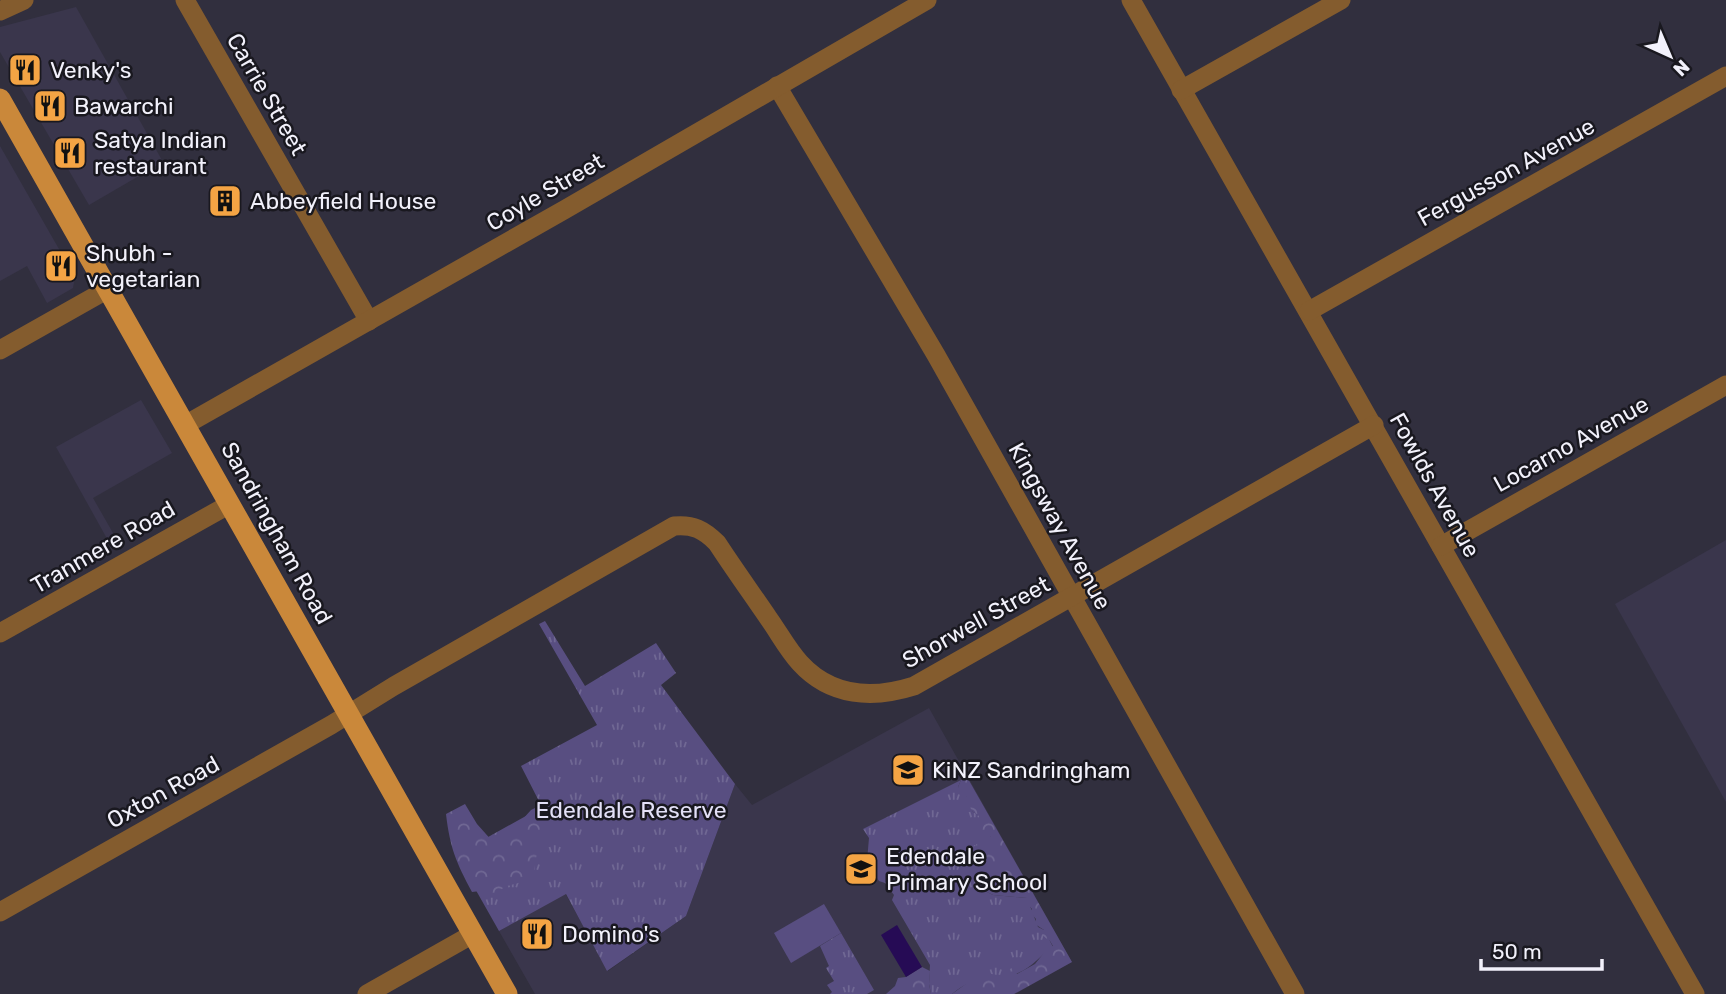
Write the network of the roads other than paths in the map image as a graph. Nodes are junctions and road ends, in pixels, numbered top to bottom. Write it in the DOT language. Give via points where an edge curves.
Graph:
graph roads {
  1 [pos="24,0"];
  2 [pos="185,0"];
  3 [pos="927,0"];
  4 [pos="1131,0"];
  5 [pos="1341,0"];
  6 [pos="0,11"];
  7 [pos="1726,76"];
  8 [pos="777,86"];
  9 [pos="1181,90"];
  10 [pos="0,99"];
  11 [pos="108,289"];
  12 [pos="1309,311"];
  13 [pos="369,321"];
  14 [pos="0,350"];
  15 [pos="1726,385"];
  16 [pos="185,425"];
  17 [pos="1374,425"];
  18 [pos="230,504"];
  19 [pos="1441,546"];
  20 [pos="1072,597"];
  21 [pos="0,633"];
  22 [pos="348,714"];
  23 [pos="0,912"];
  24 [pos="472,934"];
  25 [pos="367,994"];
  26 [pos="507,994"];
  27 [pos="1295,994"];
  28 [pos="1695,994"];
  1 -- 6 [label="street"];
  2 -- 13 [label="street, Carrie Street"];
  3 -- 8 [label="street, Coyle Street"];
  4 -- 9 [label="street, Fowlds Avenue"];
  5 -- 9 [label="street"];
  7 -- 12 [label="street, Fergusson Avenue"];
  8 -- 13 [label="street, Coyle Street"];
  8 -- 20 [label="street, Kingsway Avenue"];
  9 -- 12 [label="street, Fowlds Avenue"];
  10 -- 11 [label="main road, Sandringham Road"];
  11 -- 14 [label="street"];
  11 -- 16 [label="main road, Sandringham Road"];
  12 -- 17 [label="street, Fowlds Avenue"];
  13 -- 16 [label="street, Coyle Street"];
  15 -- 19 [label="street, Locarno Avenue"];
  16 -- 18 [label="main road, Sandringham Road"];
  17 -- 19 [label="street, Fowlds Avenue"];
  17 -- 20 [label="street, Shorwell Street"];
  18 -- 21 [label="street, Tranmere Road"];
  18 -- 22 [label="main road, Sandringham Road"];
  19 -- 28 [label="street, Fowlds Avenue"];
  20 -- 22 [label="street, Shorwell Street" via="914,686 858,694 830,685 800,663 708,534 696,527 674,526"];
  20 -- 27 [label="street, Kingsway Avenue"];
  22 -- 23 [label="street, Oxton Road"];
  22 -- 24 [label="main road, Sandringham Road"];
  24 -- 25 [label="street"];
  24 -- 26 [label="main road, Sandringham Road"];
}
